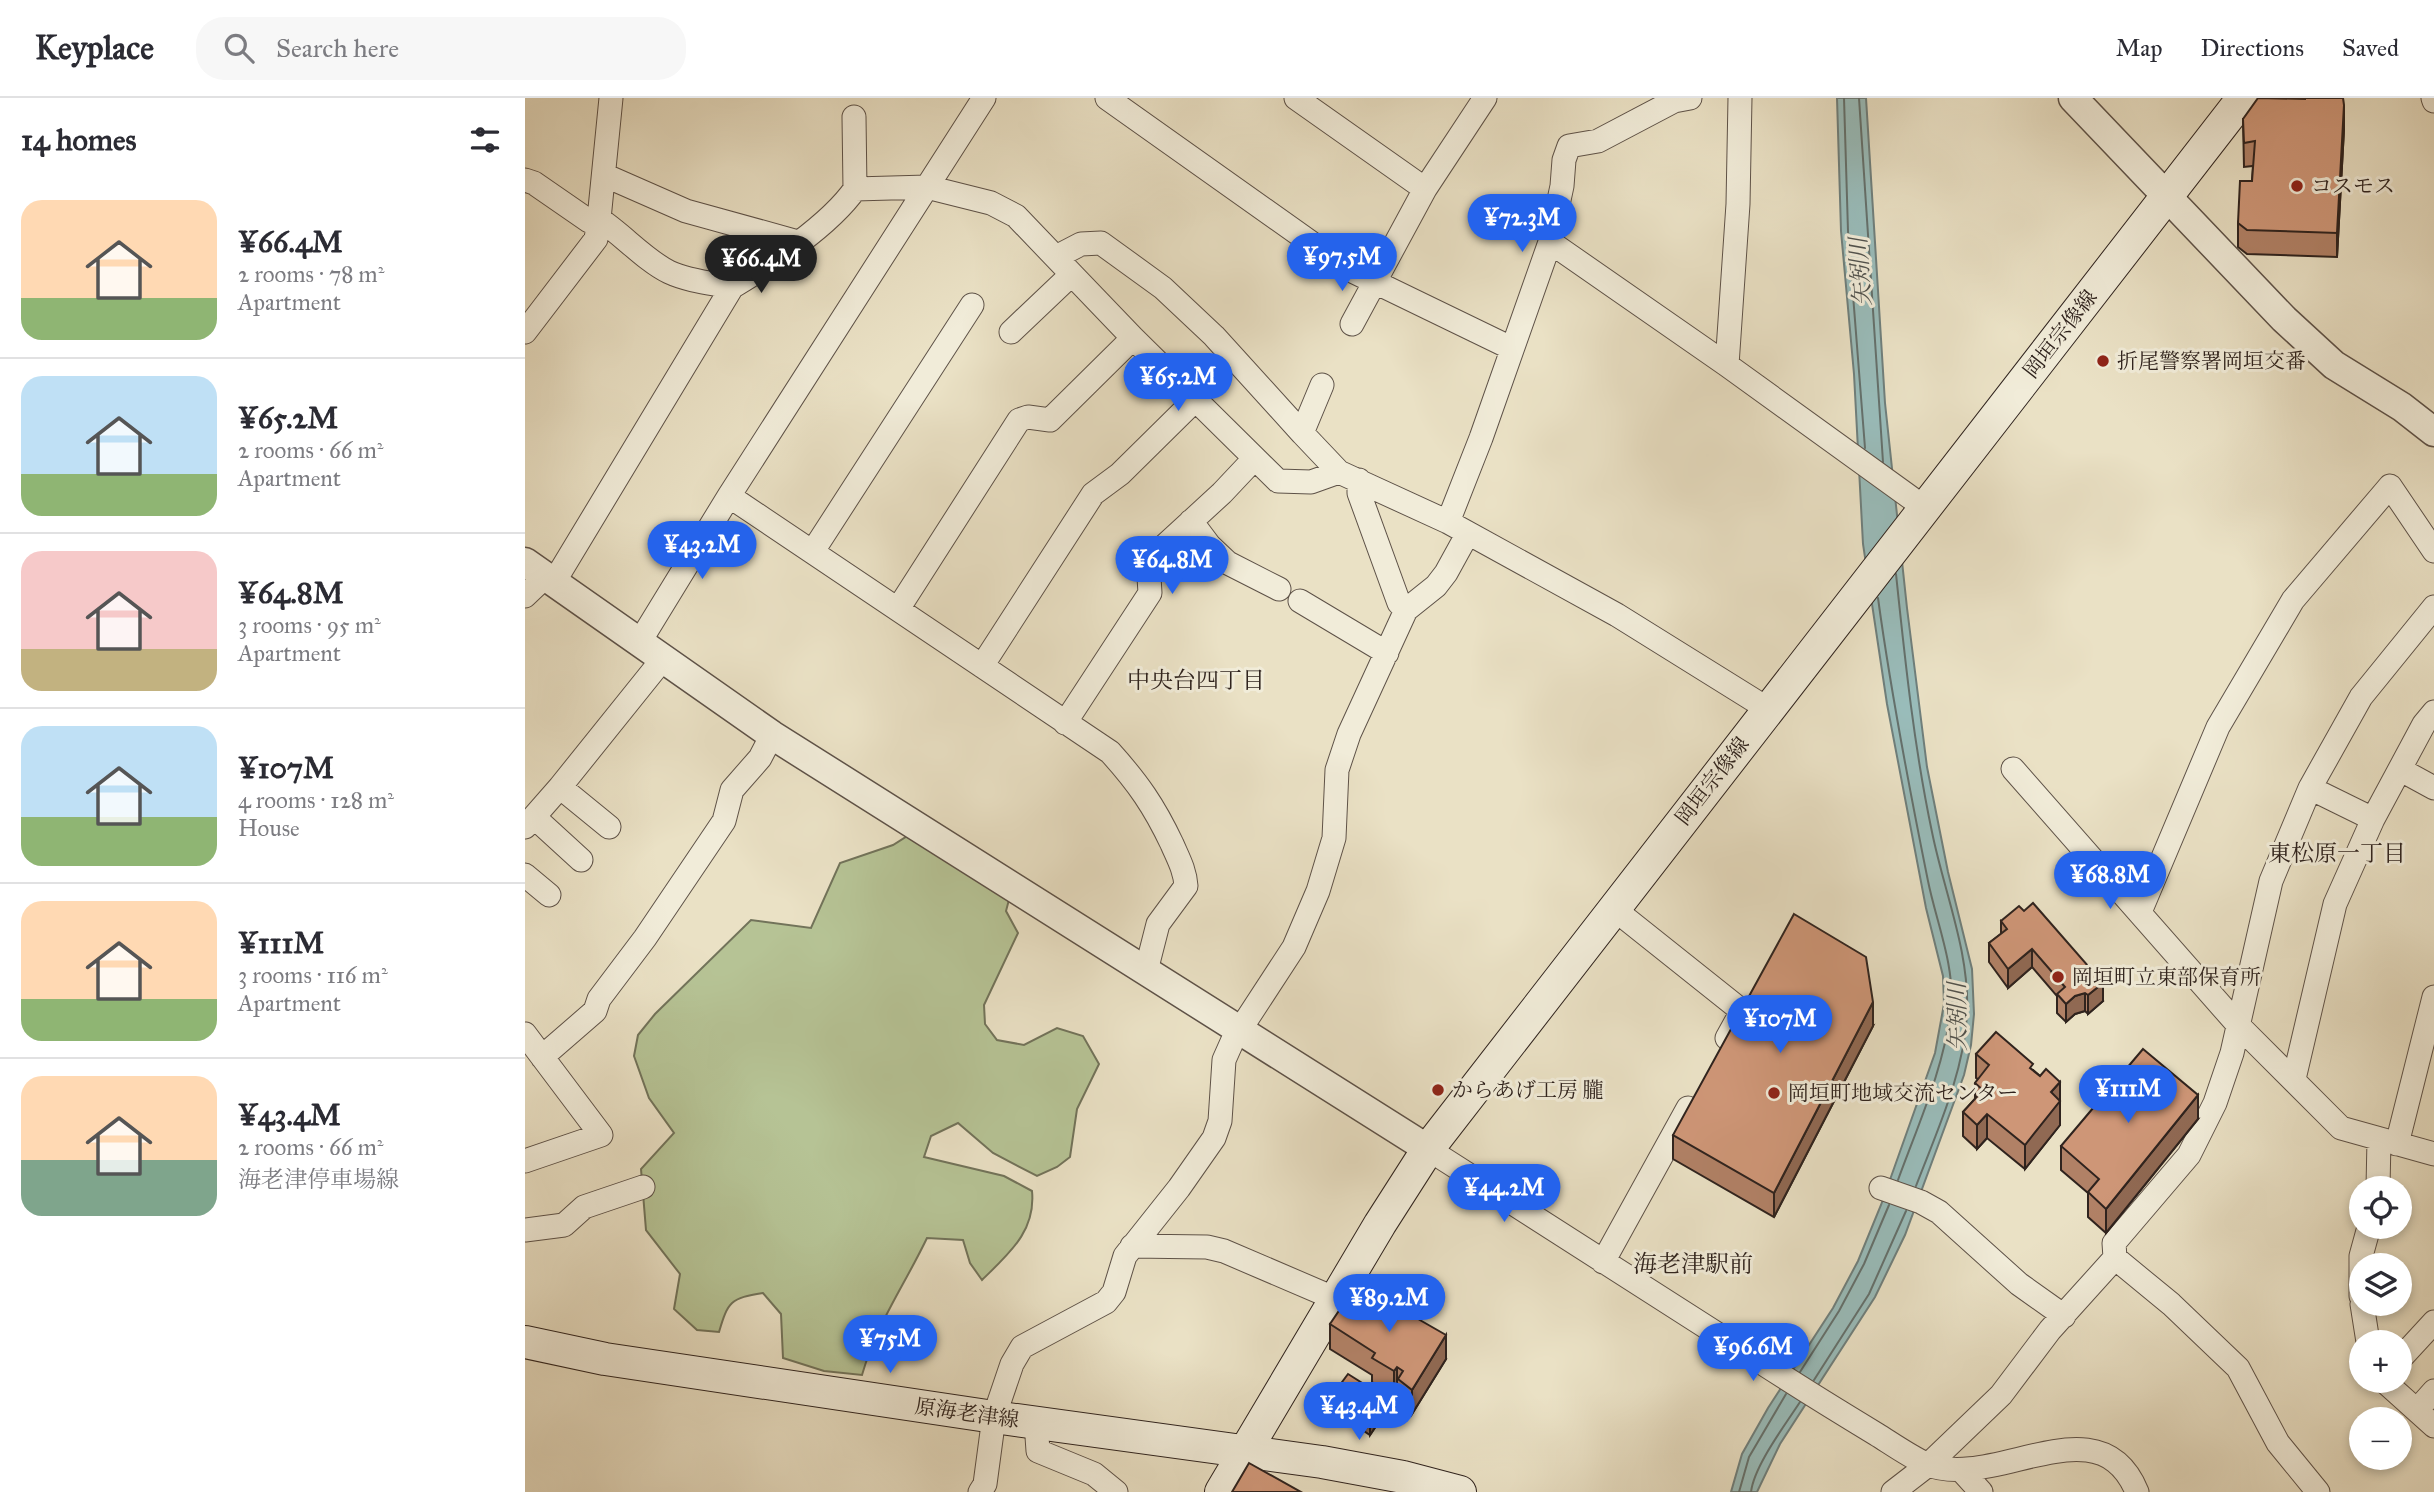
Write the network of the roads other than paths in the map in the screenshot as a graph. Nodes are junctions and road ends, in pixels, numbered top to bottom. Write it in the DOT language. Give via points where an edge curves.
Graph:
graph roads {
  1 [pos="611,98"];
  2 [pos="984,98"];
  3 [pos="1107,98"];
  4 [pos="1296,98"];
  5 [pos="1690,98"];
  6 [pos="1740,98"];
  7 [pos="2073,98"];
  8 [pos="2243,98"];
  9 [pos="1479,100"];
  10 [pos="854,117"];
  11 [pos="604,174"];
  12 [pos="525,180"];
  13 [pos="927,187"];
  14 [pos="855,189"];
  15 [pos="1425,189"];
  16 [pos="2167,197"];
  17 [pos="599,219"];
  18 [pos="798,242"];
  19 [pos="1550,242"];
  20 [pos="1064,266"];
  21 [pos="1372,282"];
  22 [pos="732,287"];
  23 [pos="972,305"];
  24 [pos="1352,324"];
  25 [pos="525,332"];
  26 [pos="1011,332"];
  27 [pos="1133,338"];
  28 [pos="1511,348"];
  29 [pos="1727,365"];
  30 [pos="1322,385"];
  31 [pos="1195,400"];
  32 [pos="2434,432"];
  33 [pos="1302,433"];
  34 [pos="1254,459"];
  35 [pos="1349,476"];
  36 [pos="729,496"];
  37 [pos="1925,508"];
  38 [pos="1191,521"];
  39 [pos="1458,528"];
  40 [pos="813,551"];
  41 [pos="2434,551"];
  42 [pos="542,573"];
  43 [pos="1279,589"];
  44 [pos="525,596"];
  45 [pos="1300,601"];
  46 [pos="2434,607"];
  47 [pos="898,610"];
  48 [pos="1406,610"];
  49 [pos="639,643"];
  50 [pos="1387,653"];
  51 [pos="662,660"];
  52 [pos="982,666"];
  53 [pos="1768,709"];
  54 [pos="2434,712"];
  55 [pos="1065,723"];
  56 [pos="772,735"];
  57 [pos="2013,769"];
  58 [pos="2400,769"];
  59 [pos="560,787"];
  60 [pos="2310,788"];
  61 [pos="2434,788"];
  62 [pos="2373,819"];
  63 [pos="529,822"];
  64 [pos="608,827"];
  65 [pos="582,860"];
  66 [pos="525,875"];
  67 [pos="549,895"];
  68 [pos="1614,909"];
  69 [pos="2140,912"];
  70 [pos="1146,971"];
  71 [pos="2434,997"];
  72 [pos="2239,1026"];
  73 [pos="1241,1031"];
  74 [pos="525,1034"];
  75 [pos="543,1057"];
  76 [pos="1715,1059"];
  77 [pos="2294,1079"];
  78 [pos="1695,1095"];
  79 [pos="2388,1142"];
  80 [pos="1428,1149"];
  81 [pos="2434,1154"];
  82 [pos="525,1161"];
  83 [pos="2381,1176"];
  84 [pos="643,1187"];
  85 [pos="1881,1188"];
  86 [pos="525,1230"];
  87 [pos="1132,1246"];
  88 [pos="2115,1258"];
  89 [pos="1603,1262"];
  90 [pos="1336,1299"];
  91 [pos="2064,1316"];
  92 [pos="2434,1322"];
  93 [pos="525,1342"];
  94 [pos="2412,1346"];
  95 [pos="2434,1391"];
  96 [pos="2398,1393"];
  97 [pos="2417,1410"];
  98 [pos="995,1417"];
  99 [pos="1036,1422"];
  100 [pos="2434,1426"];
  101 [pos="1245,1451"];
  102 [pos="1928,1465"];
  103 [pos="1962,1471"];
  104 [pos="980,1492"];
  105 [pos="1116,1492"];
  106 [pos="1221,1492"];
  107 [pos="1460,1492"];
  108 [pos="1893,1492"];
  109 [pos="1981,1492"];
  110 [pos="2137,1492"];
  111 [pos="2318,1492"];
  1 -- 11 [label="street"];
  2 -- 13 [label="street"];
  3 -- 21 [label="street"];
  4 -- 15 [label="street"];
  5 -- 19 [label="street" via="1674,101 1598,141 1569,146"];
  6 -- 29 [label="street"];
  7 -- 16 [label="street"];
  8 -- 16 [label="main road, 岡垣宗像線"];
  9 -- 15 [label="street"];
  10 -- 14 [label="street"];
  11 -- 17 [label="street"];
  11 -- 18 [label="street" via="686,211"];
  12 -- 17 [label="street" via="589,221"];
  13 -- 14 [label="street"];
  13 -- 20 [label="street" via="991,203 1016,216"];
  13 -- 36 [label="street"];
  14 -- 18 [label="street" via="845,204"];
  15 -- 21 [label="street"];
  16 -- 32 [label="street" via="2334,365"];
  16 -- 37 [label="main road, 岡垣宗像線"];
  17 -- 22 [label="street" via="668,272"];
  17 -- 25 [label="street" via="596,239"];
  18 -- 22 [label="street"];
  19 -- 28 [label="street"];
  19 -- 29 [label="street"];
  20 -- 26 [label="street"];
  20 -- 27 [label="street"];
  20 -- 33 [label="street" via="1081,244 1101,243 1163,288 1214,336"];
  21 -- 24 [label="street"];
  21 -- 28 [label="street"];
  22 -- 42 [label="street"];
  23 -- 40 [label="street"];
  27 -- 31 [label="street"];
  27 -- 47 [label="street" via="1050,420 1028,416 1019,420"];
  28 -- 39 [label="street"];
  29 -- 37 [label="street"];
  30 -- 33 [label="street"];
  31 -- 34 [label="street"];
  31 -- 52 [label="street" via="1120,474 1093,494"];
  33 -- 35 [label="street"];
  34 -- 35 [label="street" via="1285,483"];
  34 -- 38 [label="street"];
  35 -- 39 [label="street"];
  35 -- 48 [label="street" via="1399,603"];
  36 -- 40 [label="street"];
  36 -- 49 [label="street"];
  37 -- 53 [label="main road, 岡垣宗像線"];
  38 -- 43 [label="street" via="1228,563"];
  38 -- 55 [label="street" via="1148,561 1150,593"];
  39 -- 48 [label="street" via="1453,562 1436,586"];
  39 -- 53 [label="street" via="1617,615"];
  40 -- 47 [label="street"];
  41 -- 69 [label="street" via="2390,485 2293,600 2218,727"];
  42 -- 44 [label="street"];
  42 -- 49 [label="street"];
  45 -- 50 [label="street"];
  46 -- 60 [label="street" via="2361,698"];
  47 -- 52 [label="street"];
  48 -- 50 [label="street"];
  49 -- 51 [label="street"];
  50 -- 73 [label="street" via="1337,770 1334,838 1310,911 1294,947"];
  51 -- 56 [label="street"];
  51 -- 59 [label="street"];
  52 -- 55 [label="street"];
  53 -- 68 [label="main road, 岡垣宗像線"];
  54 -- 58 [label="street"];
  55 -- 70 [label="street" via="1110,752 1131,775 1155,809 1185,873 1186,886 1159,924"];
  56 -- 70 [label="street"];
  56 -- 75 [label="street" via="760,758 732,790 724,821 595,1011"];
  57 -- 69 [label="street"];
  58 -- 61 [label="street"];
  58 -- 62 [label="street"];
  59 -- 63 [label="street"];
  59 -- 64 [label="street"];
  60 -- 62 [label="street"];
  60 -- 72 [label="street" via="2271,881"];
  62 -- 77 [label="street" via="2335,904"];
  63 -- 65 [label="street"];
  66 -- 67 [label="street"];
  68 -- 76 [label="street" via="1742,1011"];
  68 -- 80 [label="main road, 岡垣宗像線"];
  69 -- 72 [label="street"];
  70 -- 73 [label="street"];
  71 -- 79 [label="street"];
  72 -- 77 [label="street"];
  72 -- 88 [label="street" via="2214,1103 2189,1154 2114,1243"];
  73 -- 80 [label="street"];
  73 -- 87 [label="street" via="1224,1060 1220,1121 1214,1138"];
  74 -- 75 [label="street"];
  75 -- 82 [label="street" via="601,1135"];
  77 -- 79 [label="street" via="2341,1128"];
  78 -- 89 [label="street"];
  79 -- 81 [label="street"];
  79 -- 83 [label="street"];
  80 -- 89 [label="street"];
  80 -- 90 [label="main road, 岡垣宗像線"];
  84 -- 86 [label="street" via="584,1207 564,1225"];
  85 -- 91 [label="street" via="1939,1212 2019,1284"];
  87 -- 90 [label="street" via="1224,1251"];
  87 -- 98 [label="street" via="1106,1303 1022,1347 1011,1364"];
  88 -- 91 [label="street"];
  88 -- 111 [label="street" via="2238,1368 2278,1443"];
  89 -- 102 [label="street"];
  90 -- 101 [label="main road, 岡垣宗像線"];
  91 -- 102 [label="street" via="2001,1395"];
  92 -- 94 [label="street"];
  93 -- 98 [label="main road, 原海老津線" via="605,1359"];
  95 -- 97 [label="street"];
  96 -- 97 [label="street"];
  97 -- 100 [label="street"];
  98 -- 99 [label="main road, 原海老津線"];
  98 -- 104 [label="street"];
  99 -- 101 [label="main road, 原海老津線"];
  99 -- 105 [label="street" via="1038,1451 1094,1474"];
  101 -- 106 [label="main road, 岡垣宗像線"];
  101 -- 107 [label="main road, 原海老津線" via="1403,1476"];
  102 -- 103 [label="street"];
  102 -- 108 [label="street"];
  103 -- 109 [label="street"];
  103 -- 110 [label="street" via="2076,1449 2101,1452 2122,1466"];
}
